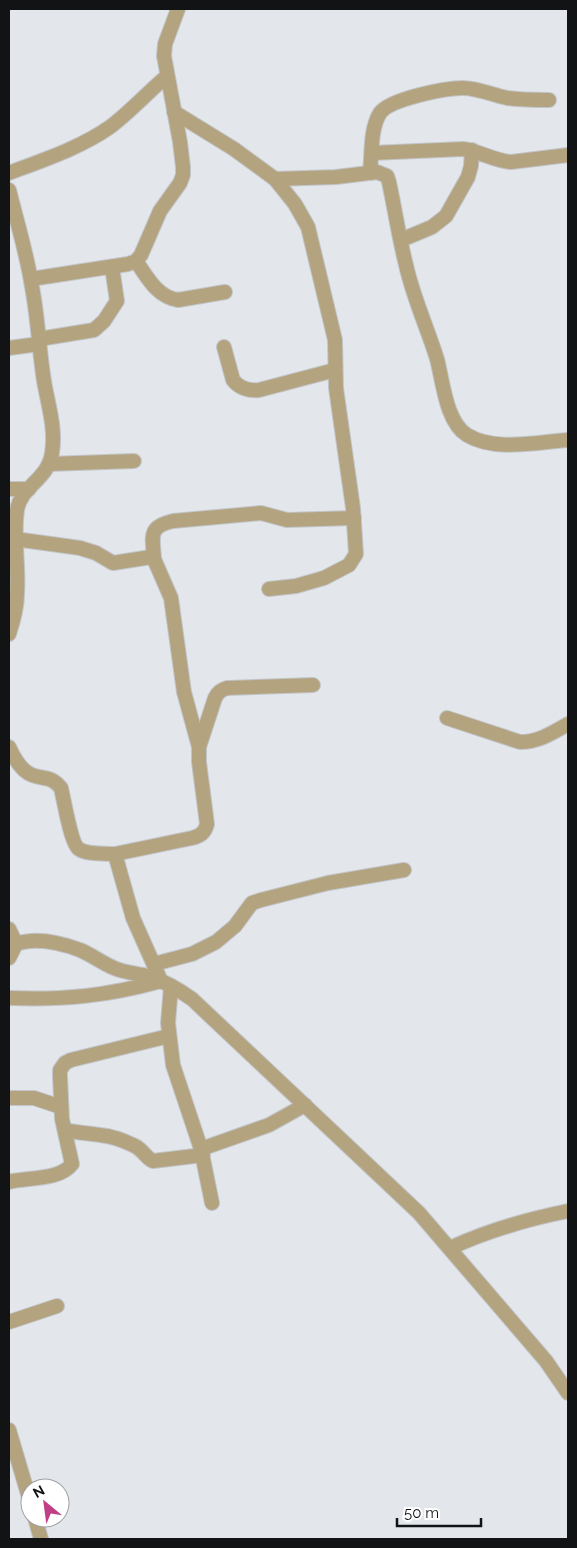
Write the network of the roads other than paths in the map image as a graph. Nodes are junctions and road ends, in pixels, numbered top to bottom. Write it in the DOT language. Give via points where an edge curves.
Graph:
graph roads {
  1 [pos="178,9"];
  2 [pos="167,76"];
  3 [pos="549,100"];
  4 [pos="174,112"];
  5 [pos="472,150"];
  6 [pos="372,153"];
  7 [pos="568,155"];
  8 [pos="9,173"];
  9 [pos="370,173"];
  10 [pos="275,179"];
  11 [pos="9,190"];
  12 [pos="401,240"];
  13 [pos="136,261"];
  14 [pos="112,268"];
  15 [pos="31,279"];
  16 [pos="225,292"];
  17 [pos="39,341"];
  18 [pos="224,347"];
  19 [pos="9,348"];
  20 [pos="335,370"];
  21 [pos="568,440"];
  22 [pos="134,461"];
  23 [pos="49,464"];
  24 [pos="9,489"];
  25 [pos="29,489"];
  26 [pos="354,518"];
  27 [pos="16,539"];
  28 [pos="154,559"];
  29 [pos="13,583"];
  30 [pos="269,589"];
  31 [pos="9,634"];
  32 [pos="313,685"];
  33 [pos="447,718"];
  34 [pos="568,724"];
  35 [pos="9,747"];
  36 [pos="199,747"];
  37 [pos="14,765"];
  38 [pos="114,854"];
  39 [pos="404,870"];
  40 [pos="9,929"];
  41 [pos="16,944"];
  42 [pos="9,958"];
  43 [pos="154,964"];
  44 [pos="166,983"];
  45 [pos="9,998"];
  46 [pos="169,1036"];
  47 [pos="9,1098"];
  48 [pos="305,1104"];
  49 [pos="61,1107"];
  50 [pos="65,1130"];
  51 [pos="202,1152"];
  52 [pos="9,1182"];
  53 [pos="212,1203"];
  54 [pos="568,1211"];
  55 [pos="450,1248"];
  56 [pos="57,1306"];
  57 [pos="9,1322"];
  58 [pos="563,1376"];
  59 [pos="568,1393"];
  60 [pos="9,1430"];
  61 [pos="23,1478"];
  1 -- 2 [label="street" via="165,44"];
  2 -- 4 [label="street"];
  2 -- 8 [label="street" via="111,126 58,154"];
  3 -- 6 [label="street" via="507,98 465,88 398,102 387,106 378,119"];
  4 -- 10 [label="street"];
  4 -- 13 [label="street" via="183,176 160,210"];
  5 -- 6 [label="street"];
  5 -- 7 [label="street" via="510,162"];
  5 -- 12 [label="street" via="468,178 446,216 432,227"];
  6 -- 9 [label="street"];
  9 -- 10 [label="street"];
  9 -- 12 [label="street" via="382,173 389,182"];
  10 -- 20 [label="street" via="308,227 335,340"];
  11 -- 15 [label="street"];
  12 -- 21 [label="street" via="451,416 459,428 481,442 497,445"];
  13 -- 14 [label="street"];
  13 -- 16 [label="street" via="157,289 171,299"];
  14 -- 15 [label="street"];
  14 -- 17 [label="street" via="117,301 99,327 89,332"];
  15 -- 17 [label="street"];
  17 -- 19 [label="street"];
  17 -- 23 [label="street" via="53,430"];
  18 -- 20 [label="street" via="233,380 248,390"];
  20 -- 26 [label="street"];
  22 -- 23 [label="street"];
  23 -- 25 [label="street"];
  24 -- 25 [label="street"];
  25 -- 27 [label="street" via="18,507"];
  26 -- 28 [label="street" via="288,520 261,513 173,520 161,523 155,530"];
  26 -- 30 [label="street" via="356,548 349,565 314,582"];
  27 -- 28 [label="street" via="80,548 113,563 147,557"];
  27 -- 29 [label="street"];
  28 -- 36 [label="street" via="171,598 184,692"];
  29 -- 31 [label="street" via="17,600"];
  32 -- 36 [label="street" via="222,690 217,693"];
  33 -- 34 [label="street" via="520,742 542,739"];
  35 -- 37 [label="street"];
  36 -- 38 [label="street" via="207,824 203,833"];
  37 -- 38 [label="street" via="34,776 49,778 61,788 75,845 79,849"];
  38 -- 43 [label="street" via="133,918"];
  39 -- 43 [label="street" via="252,903 235,926 216,942 192,954"];
  40 -- 41 [label="street"];
  41 -- 42 [label="street"];
  41 -- 44 [label="street" via="26,940 64,945 113,968"];
  43 -- 44 [label="street"];
  44 -- 45 [label="street" via="102,995 46,1000"];
  44 -- 46 [label="street"];
  44 -- 48 [label="street" via="192,999"];
  46 -- 49 [label="street" via="66,1063 60,1070"];
  46 -- 51 [label="street" via="175,1074"];
  47 -- 49 [label="street" via="34,1098"];
  48 -- 51 [label="street" via="270,1124"];
  48 -- 55 [label="street" via="419,1212"];
  49 -- 50 [label="street"];
  50 -- 51 [label="street" via="100,1135 132,1145 153,1161"];
  50 -- 52 [label="street" via="72,1160 69,1168 37,1179"];
  51 -- 53 [label="street"];
  54 -- 55 [label="street" via="518,1223"];
  55 -- 58 [label="street" via="546,1361"];
  56 -- 57 [label="street"];
  58 -- 59 [label="street"];
  60 -- 61 [label="street"];
}
